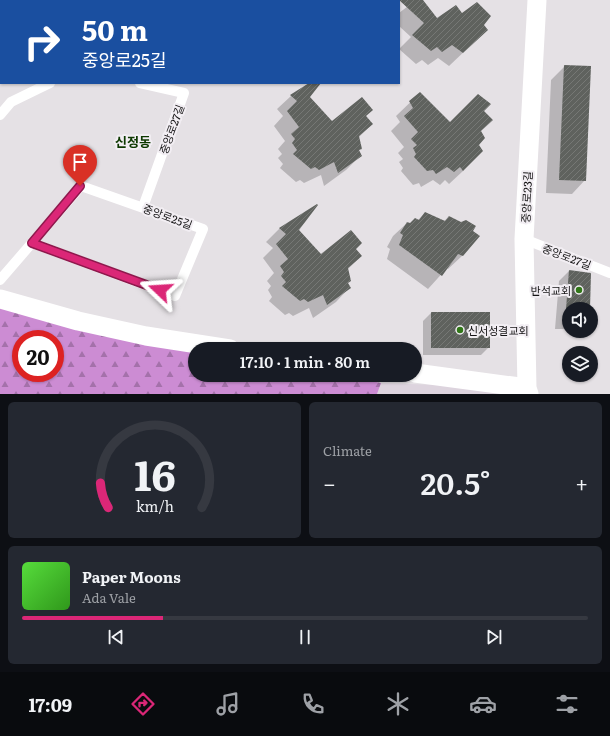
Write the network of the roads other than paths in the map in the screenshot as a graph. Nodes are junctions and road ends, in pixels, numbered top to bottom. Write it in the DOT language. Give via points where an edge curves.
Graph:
graph roads {
  1 [pos="537,0"];
  2 [pos="48,84"];
  3 [pos="144,84"];
  4 [pos="0,115"];
  5 [pos="143,207"];
  6 [pos="524,239"];
  7 [pos="32,243"];
  8 [pos="610,273"];
  9 [pos="0,280"];
  10 [pos="0,299"];
  11 [pos="188,342"];
  12 [pos="422,374"];
  13 [pos="528,391"];
  1 -- 6 [label="street, 중앙로23길"];
  2 -- 4 [label="lane" via="11,102"];
  3 -- 5 [label="lane, 중앙로27길" via="184,93"];
  5 -- 7 [label="lane, 중앙로25길" via="80,186"];
  5 -- 7 [label="lane, 중앙로25길" via="203,229 175,296"];
  6 -- 8 [label="lane, 중앙로27길"];
  6 -- 13 [label="street, 중앙로23길"];
  7 -- 9 [label="lane, 중앙로25길"];
  10 -- 11 [label="street" via="78,321"];
  12 -- 13 [label="street"];
}
